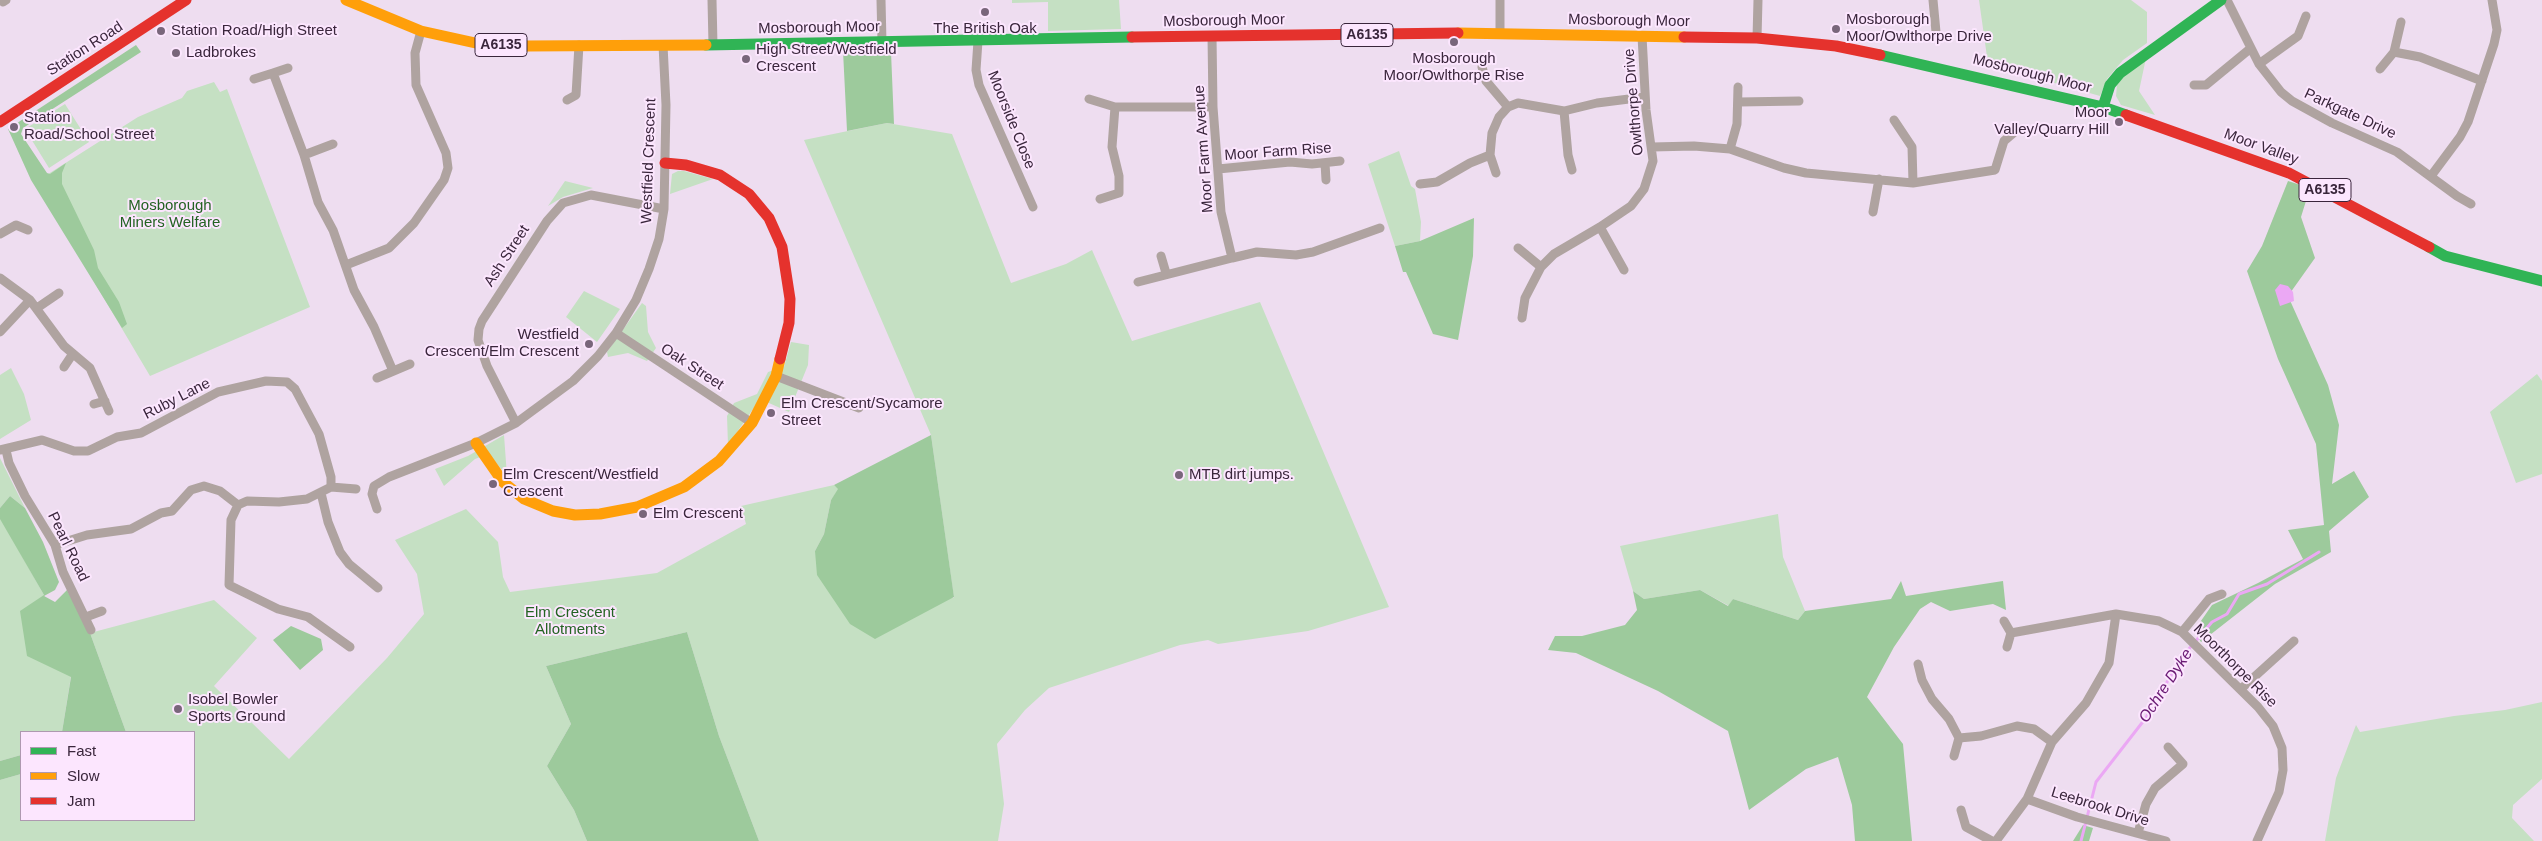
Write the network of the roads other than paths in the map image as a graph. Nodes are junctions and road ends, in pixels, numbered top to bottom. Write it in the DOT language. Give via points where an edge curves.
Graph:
graph roads {
  1 [pos="186,0"];
  2 [pos="346,0"];
  3 [pos="712,0"];
  4 [pos="881,0"];
  5 [pos="1500,0"];
  6 [pos="1758,0"];
  7 [pos="1933,0"];
  8 [pos="2221,0"];
  9 [pos="2227,0"];
  10 [pos="2492,0"];
  11 [pos="2306,16"];
  12 [pos="2401,22"];
  13 [pos="421,31"];
  14 [pos="1936,32"];
  15 [pos="1500,33"];
  16 [pos="1212,36"];
  17 [pos="1642,36"];
  18 [pos="1757,38"];
  19 [pos="978,41"];
  20 [pos="882,42"];
  21 [pos="578,45"];
  22 [pos="663,45"];
  23 [pos="713,45"];
  24 [pos="2251,48"];
  25 [pos="2394,52"];
  26 [pos="2259,64"];
  27 [pos="1482,66"];
  28 [pos="288,68"];
  29 [pos="2380,69"];
  30 [pos="273,73"];
  31 [pos="254,79"];
  32 [pos="2482,81"];
  33 [pos="2194,85"];
  34 [pos="1738,88"];
  35 [pos="1645,97"];
  36 [pos="1089,99"];
  37 [pos="567,100"];
  38 [pos="1799,101"];
  39 [pos="1739,102"];
  40 [pos="1115,106"];
  41 [pos="1213,107"];
  42 [pos="1508,107"];
  43 [pos="2103,107"];
  44 [pos="1564,111"];
  45 [pos="1894,120"];
  46 [pos="0,122"];
  47 [pos="2018,129"];
  48 [pos="333,144"];
  49 [pos="1652,147"];
  50 [pos="1730,149"];
  51 [pos="304,155"];
  52 [pos="1490,155"];
  53 [pos="1340,161"];
  54 [pos="665,163"];
  55 [pos="1326,163"];
  56 [pos="1218,170"];
  57 [pos="1572,170"];
  58 [pos="1496,172"];
  59 [pos="2431,176"];
  60 [pos="1879,179"];
  61 [pos="1326,180"];
  62 [pos="1913,183"];
  63 [pos="1420,184"];
  64 [pos="1100,199"];
  65 [pos="2471,204"];
  66 [pos="1032,207"];
  67 [pos="664,209"];
  68 [pos="1873,212"];
  69 [pos="1600,227"];
  70 [pos="1380,228"];
  71 [pos="28,230"];
  72 [pos="0,234"];
  73 [pos="1518,248"];
  74 [pos="1161,256"];
  75 [pos="1232,258"];
  76 [pos="346,265"];
  77 [pos="1541,267"];
  78 [pos="1624,270"];
  79 [pos="1166,273"];
  80 [pos="0,278"];
  81 [pos="2542,281"];
  82 [pos="1138,282"];
  83 [pos="59,294"];
  84 [pos="30,300"];
  85 [pos="37,308"];
  86 [pos="1522,318"];
  87 [pos="0,332"];
  88 [pos="616,333"];
  89 [pos="72,355"];
  90 [pos="410,364"];
  91 [pos="64,367"];
  92 [pos="393,371"];
  93 [pos="776,376"];
  94 [pos="378,378"];
  95 [pos="106,401"];
  96 [pos="94,404"];
  97 [pos="859,408"];
  98 [pos="109,411"];
  99 [pos="516,423"];
  100 [pos="752,423"];
  101 [pos="476,443"];
  102 [pos="3,450"];
  103 [pos="331,487"];
  104 [pos="373,490"];
  105 [pos="321,494"];
  106 [pos="238,505"];
  107 [pos="377,509"];
  108 [pos="54,545"];
  109 [pos="378,588"];
  110 [pos="2222,594"];
  111 [pos="102,611"];
  112 [pos="2116,614"];
  113 [pos="86,617"];
  114 [pos="2004,621"];
  115 [pos="91,630"];
  116 [pos="2011,633"];
  117 [pos="2184,634"];
  118 [pos="2294,641"];
  119 [pos="350,647"];
  120 [pos="2006,647"];
  121 [pos="1918,664"];
  122 [pos="2242,688"];
  123 [pos="1959,738"];
  124 [pos="2052,742"];
  125 [pos="2168,747"];
  126 [pos="1954,756"];
  127 [pos="2027,798"];
  128 [pos="1961,810"];
  129 [pos="2138,833"];
  130 [pos="1992,841"];
  131 [pos="1996,841"];
  132 [pos="2166,841"];
  133 [pos="2257,841"];
  1 -- 46 [label="main road, Station Road"];
  2 -- 13 [label="main road, Mosborough Moor / A6135"];
  3 -- 23 [label="street"];
  4 -- 20 [label="street"];
  5 -- 15 [label="street"];
  6 -- 18 [label="street"];
  7 -- 14 [label="street"];
  8 -- 43 [label="main road" via="2132,62 2110,85"];
  9 -- 24 [label="street, Parkgate Drive"];
  10 -- 32 [label="street" via="2497,30"];
  11 -- 26 [label="street" via="2298,36"];
  12 -- 25 [label="street"];
  13 -- 21 [label="main road, Mosborough Moor / A6135" via="480,44"];
  13 -- 76 [label="street" via="415,53 416,85 446,153 448,168 444,180 414,222 389,248"];
  15 -- 16 [label="main road, Mosborough Moor / A6135"];
  15 -- 17 [label="main road, Mosborough Moor / A6135"];
  16 -- 19 [label="main road, Mosborough Moor / A6135"];
  16 -- 41 [label="street, Moor Farm Avenue"];
  17 -- 18 [label="main road, Mosborough Moor / A6135"];
  17 -- 35 [label="street, Owlthorpe Drive"];
  18 -- 43 [label="main road, Mosborough Moor / A6135" via="1836,46"];
  19 -- 20 [label="main road, Mosborough Moor / A6135"];
  19 -- 66 [label="street, Moorside Close" via="976,70 979,86"];
  20 -- 23 [label="main road, Mosborough Moor / A6135"];
  21 -- 22 [label="main road, Mosborough Moor / A6135"];
  21 -- 37 [label="street" via="576,95"];
  22 -- 23 [label="main road, Mosborough Moor / A6135"];
  22 -- 54 [label="street, Westfield Crescent"];
  24 -- 26 [label="street, Parkgate Drive"];
  24 -- 33 [label="street" via="2206,85"];
  25 -- 29 [label="street"];
  25 -- 32 [label="street" via="2420,57"];
  26 -- 59 [label="street, Parkgate Drive" via="2292,102 2386,145"];
  27 -- 42 [label="street" via="1486,82"];
  28 -- 30 [label="street"];
  30 -- 31 [label="street"];
  30 -- 51 [label="street"];
  32 -- 59 [label="street" via="2464,131"];
  34 -- 39 [label="street"];
  35 -- 44 [label="street"];
  35 -- 49 [label="street, Owlthorpe Drive"];
  36 -- 40 [label="street"];
  38 -- 39 [label="street"];
  39 -- 50 [label="street"];
  40 -- 41 [label="street"];
  40 -- 64 [label="street" via="1112,147 1119,176 1119,193"];
  41 -- 56 [label="street, Moor Farm Avenue"];
  42 -- 44 [label="street" via="1518,102"];
  42 -- 52 [label="street" via="1492,133"];
  43 -- 81 [label="main road, Moor Valley / A6135" via="2289,172 2445,256"];
  44 -- 57 [label="street"];
  45 -- 62 [label="street" via="1912,147"];
  47 -- 62 [label="street" via="2004,141 1995,170"];
  48 -- 51 [label="street"];
  49 -- 50 [label="street"];
  49 -- 69 [label="street, Owlthorpe Drive" via="1651,172 1644,189 1631,206"];
  50 -- 60 [label="street" via="1806,173"];
  51 -- 76 [label="street" via="318,202"];
  52 -- 58 [label="street"];
  52 -- 63 [label="street" via="1437,182"];
  53 -- 55 [label="street, Moor Farm Rise"];
  54 -- 67 [label="street, Westfield Crescent"];
  54 -- 93 [label="main road" via="686,165 720,175 749,194 769,218 782,247 790,299 789,323"];
  55 -- 56 [label="street, Moor Farm Rise" via="1290,162"];
  55 -- 61 [label="street"];
  56 -- 75 [label="street, Moor Farm Avenue" via="1221,212"];
  59 -- 65 [label="street, Parkgate Drive"];
  60 -- 62 [label="street"];
  60 -- 68 [label="street"];
  67 -- 88 [label="street, Westfield Crescent" via="649,269 636,300"];
  67 -- 99 [label="street, Ash Street" via="592,195 563,203 547,221 479,329 478,340 487,366"];
  69 -- 77 [label="street, Owlthorpe Drive" via="1554,254"];
  69 -- 78 [label="street"];
  70 -- 75 [label="street" via="1313,252 1296,255 1257,252"];
  71 -- 72 [label="street" via="16,225"];
  73 -- 77 [label="street"];
  74 -- 79 [label="street"];
  75 -- 79 [label="street"];
  76 -- 92 [label="street" via="354,290"];
  77 -- 86 [label="street, Owlthorpe Drive" via="1525,298"];
  79 -- 82 [label="street"];
  80 -- 84 [label="street"];
  83 -- 85 [label="street"];
  84 -- 85 [label="street"];
  84 -- 87 [label="street"];
  85 -- 89 [label="street" via="47,326"];
  88 -- 99 [label="street, Westfield Crescent" via="573,381"];
  88 -- 100 [label="street, Oak Street"];
  89 -- 91 [label="street"];
  89 -- 95 [label="street" via="90,368"];
  90 -- 92 [label="street"];
  92 -- 94 [label="street"];
  93 -- 97 [label="street"];
  93 -- 100 [label="main road"];
  95 -- 96 [label="street"];
  95 -- 98 [label="street"];
  99 -- 101 [label="street, Westfield Crescent"];
  100 -- 101 [label="main road" via="719,461 684,488 637,507 600,514 575,515 553,511 524,499 503,482"];
  101 -- 104 [label="street, Westfield Crescent" via="389,477"];
  102 -- 103 [label="street, Ruby Lane" via="42,440 74,451 88,452 117,437 141,433 218,392 278,380 295,389 319,434"];
  102 -- 108 [label="street, Pearl Road"];
  103 -- 104 [label="street"];
  103 -- 105 [label="street"];
  104 -- 107 [label="street"];
  105 -- 106 [label="street" via="307,499 247,501"];
  105 -- 109 [label="street" via="340,552 349,564"];
  106 -- 108 [label="street" via="220,491 204,486 191,490 172,511 161,512 132,529 87,535"];
  106 -- 119 [label="street" via="231,520 229,585 278,609 308,616"];
  108 -- 113 [label="street, Pearl Road" via="63,572"];
  110 -- 117 [label="street" via="2209,599"];
  111 -- 113 [label="street"];
  112 -- 116 [label="street, Moorthorpe Rise"];
  112 -- 117 [label="street, Moorthorpe Rise" via="2159,621"];
  112 -- 124 [label="street" via="2109,662 2086,703"];
  113 -- 115 [label="street, Pearl Road"];
  114 -- 116 [label="street"];
  116 -- 120 [label="street"];
  117 -- 122 [label="street, Moorthorpe Rise"];
  118 -- 122 [label="street"];
  121 -- 123 [label="street" via="1932,699 1949,718"];
  122 -- 133 [label="street, Moorthorpe Rise" via="2273,726 2282,748 2279,792"];
  123 -- 124 [label="street" via="2017,726 2034,729"];
  123 -- 126 [label="street"];
  124 -- 127 [label="street"];
  125 -- 129 [label="street" via="2182,764 2155,788 2146,804"];
  127 -- 129 [label="street, Leebrook Drive" via="2077,817"];
  127 -- 131 [label="street"];
  128 -- 130 [label="street" via="1966,827"];
  129 -- 132 [label="street, Leebrook Drive"];
}
